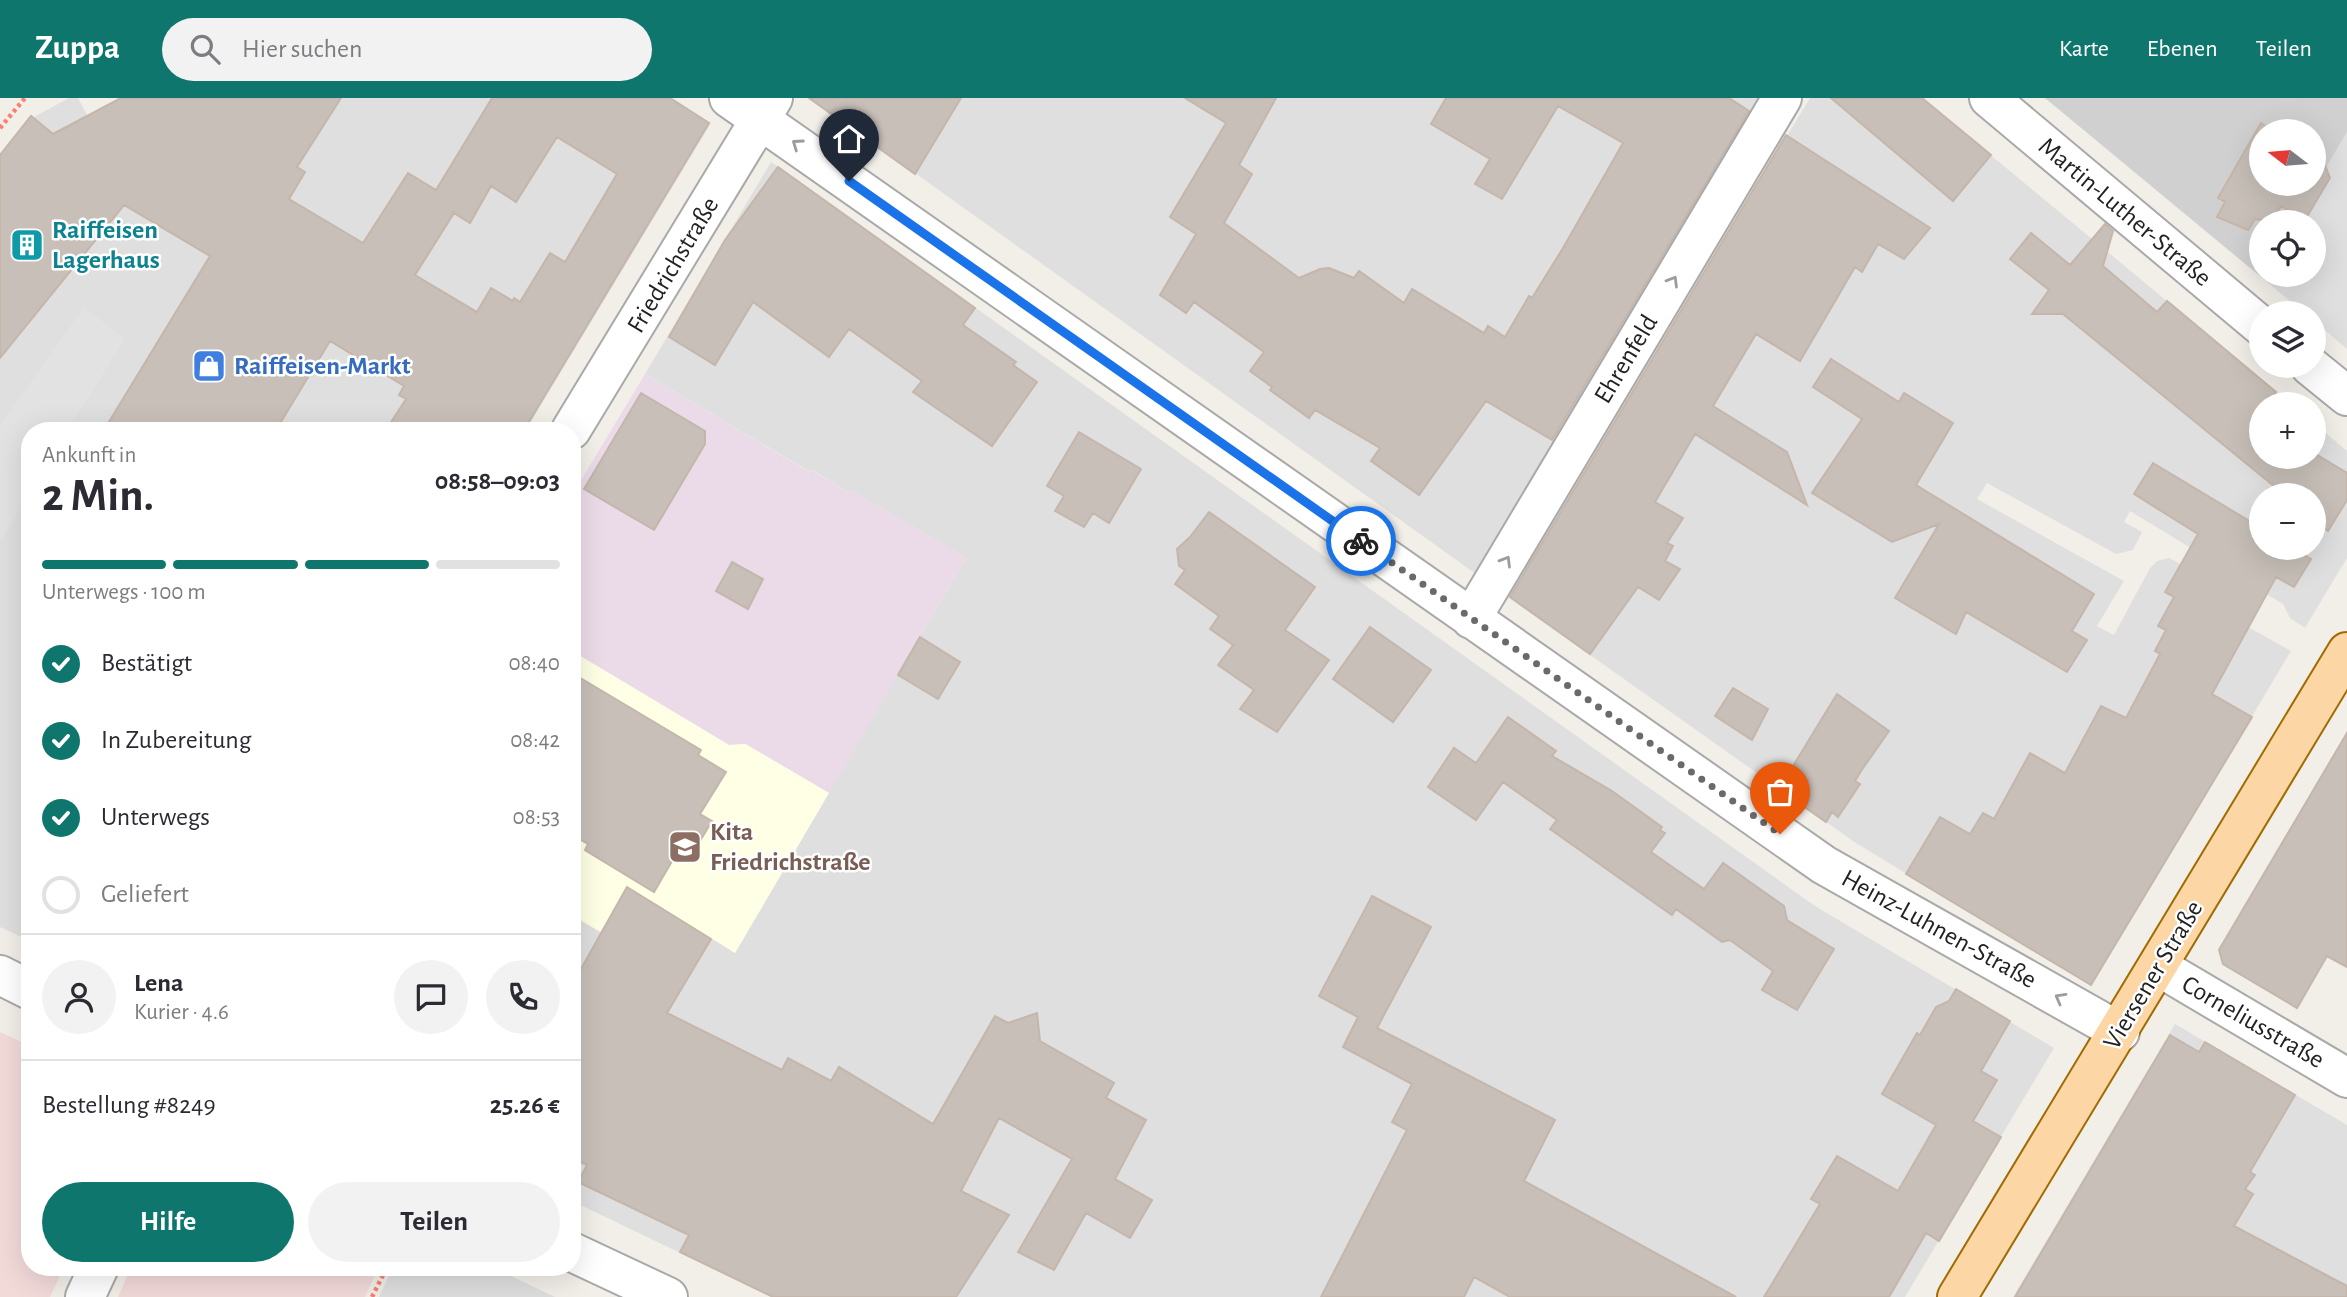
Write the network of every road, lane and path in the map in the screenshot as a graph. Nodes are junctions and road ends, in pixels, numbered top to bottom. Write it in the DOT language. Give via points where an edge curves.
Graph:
graph roads {
  1 [pos="25,98"];
  2 [pos="729,98"];
  3 [pos="1782,98"];
  4 [pos="1989,98"];
  5 [pos="767,108"];
  6 [pos="0,128"];
  7 [pos="2249,316"];
  8 [pos="2325,378"];
  9 [pos="2347,396"];
  10 [pos="576,422"];
  11 [pos="1471,619"];
  12 [pos="2347,652"];
  13 [pos="2158,967"];
  14 [pos="0,975"];
  15 [pos="21,986"];
  16 [pos="2120,1032"];
  17 [pos="2347,1077"];
  18 [pos="581,1256"];
  19 [pos="95,1276"];
  20 [pos="382,1276"];
  21 [pos="85,1297"];
  22 [pos="372,1297"];
  23 [pos="668,1297"];
  24 [pos="1957,1297"];
  1 -- 6 [label="path"];
  2 -- 5 [label="street, Heinz-Luhnen-Straße"];
  11 -- 3 [label="street, Ehrenfeld, one-way"];
  4 -- 7 [label="street, Martin-Luther-Straße"];
  5 -- 10 [label="street, Friedrichstraße"];
  11 -- 5 [label="street, Heinz-Luhnen-Straße, one-way"];
  8 -- 9 [label="street"];
  16 -- 11 [label="street, Heinz-Luhnen-Straße, one-way" via="1824,865"];
  12 -- 13 [label="main road, Viersener Straße"];
  13 -- 16 [label="main road, Viersener Straße"];
  13 -- 17 [label="street, Corneliusstraße"];
  14 -- 15 [label="street"];
  16 -- 24 [label="main road, Viersener Straße"];
  18 -- 23 [label="street"];
  19 -- 21 [label="street"];
  20 -- 22 [label="path"];
}
